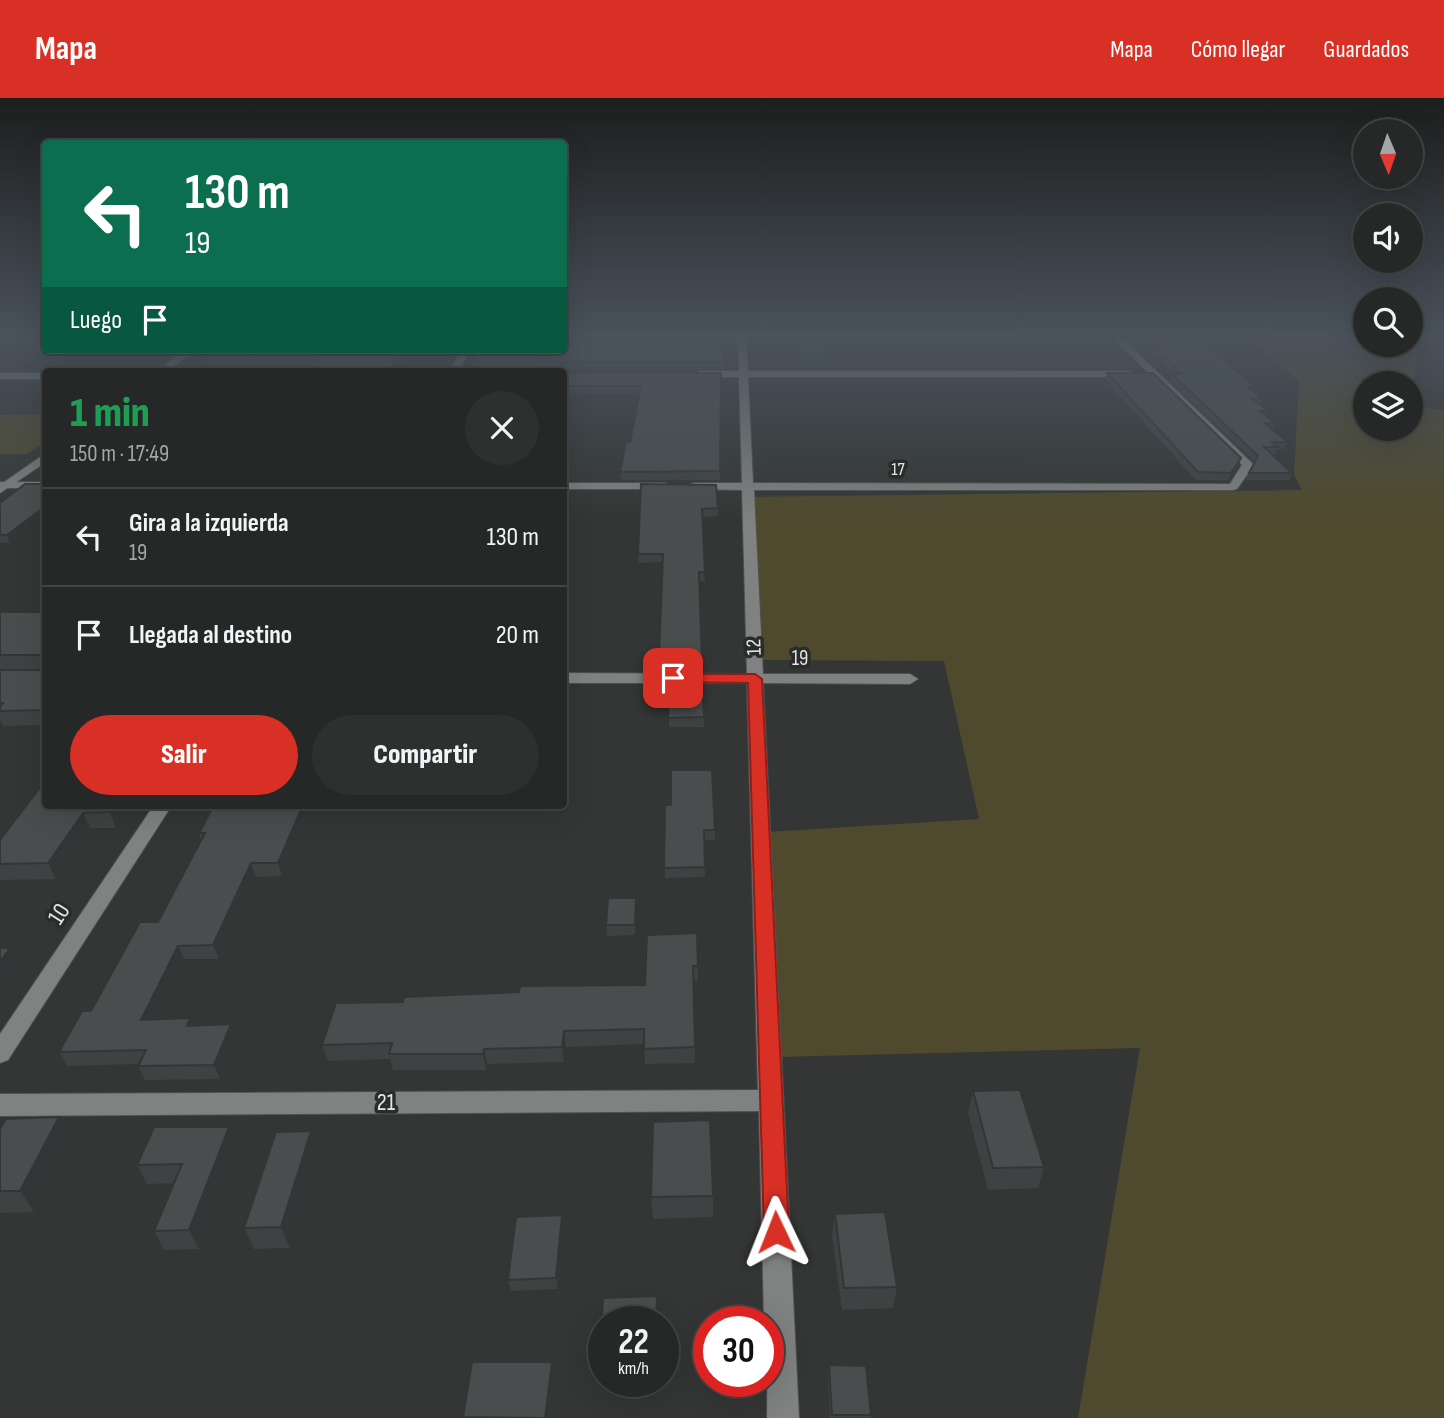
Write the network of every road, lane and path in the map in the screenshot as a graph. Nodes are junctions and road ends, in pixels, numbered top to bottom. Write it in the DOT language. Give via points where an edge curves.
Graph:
graph roads {
  1 [pos="745,399"];
  2 [pos="1179,399"];
  3 [pos="42,459"];
  4 [pos="42,485"];
  5 [pos="2,486"];
  6 [pos="567,486"];
  7 [pos="748,486"];
  8 [pos="567,678"];
  9 [pos="755,679"];
  10 [pos="910,679"];
  11 [pos="160,809"];
  12 [pos="0,1053"];
  13 [pos="772,1100"];
  14 [pos="0,1105"];
  15 [pos="783,1418"];
  1 -- 7 [label="street, 12"];
  2 -- 7 [label="street, 17" via="1248,465 1233,487"];
  3 -- 5 [label="street"];
  4 -- 5 [label="street"];
  6 -- 7 [label="street, 17"];
  7 -- 9 [label="street, 12"];
  8 -- 9 [label="street, 19"];
  9 -- 10 [label="street, 19"];
  9 -- 13 [label="street, 12"];
  11 -- 12 [label="street, 10"];
  13 -- 14 [label="street, 21"];
  13 -- 15 [label="street, 12"];
}
